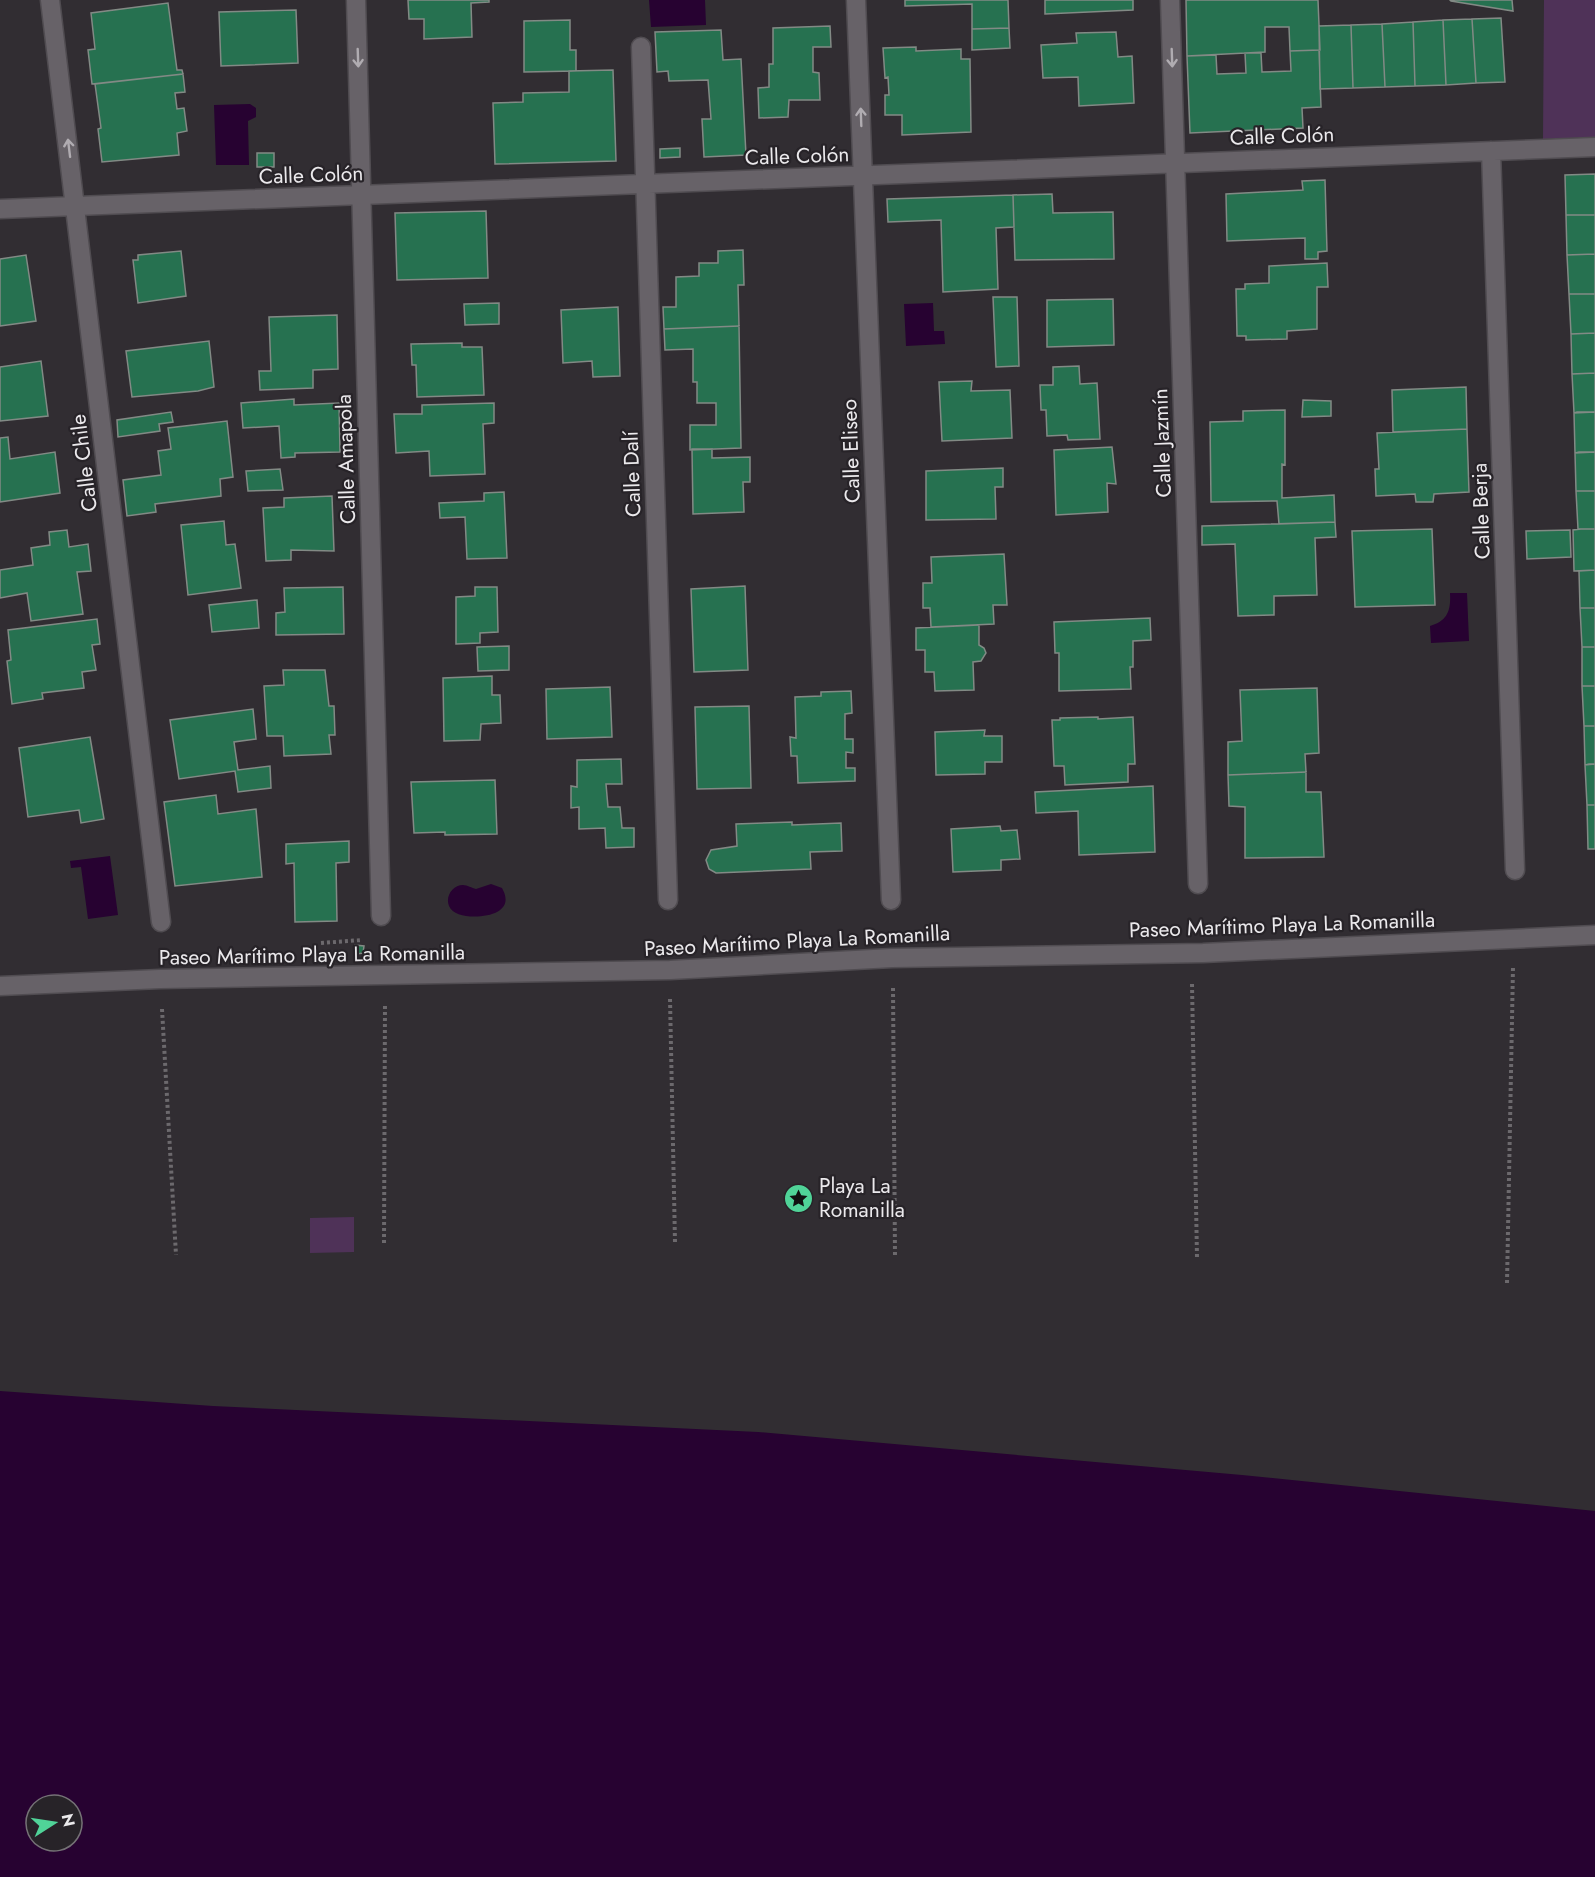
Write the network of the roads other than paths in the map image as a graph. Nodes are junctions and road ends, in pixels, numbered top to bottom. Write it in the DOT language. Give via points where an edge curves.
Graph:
graph roads {
  1 [pos="50,0"];
  2 [pos="356,0"];
  3 [pos="856,0"];
  4 [pos="1170,0"];
  5 [pos="641,47"];
  6 [pos="1595,147"];
  7 [pos="1491,151"];
  8 [pos="1175,163"];
  9 [pos="863,176"];
  10 [pos="646,184"];
  11 [pos="361,195"];
  12 [pos="76,206"];
  13 [pos="0,209"];
  14 [pos="1515,870"];
  15 [pos="1198,884"];
  16 [pos="668,900"];
  17 [pos="891,900"];
  18 [pos="381,916"];
  19 [pos="161,922"];
  20 [pos="1595,935"];
  21 [pos="0,986"];
  12 -- 1 [label="street, Calle Chile, one-way"];
  2 -- 11 [label="street, Calle Amapola, one-way"];
  9 -- 3 [label="street, Calle Eliseo, one-way"];
  4 -- 8 [label="street, Calle Jazmín, one-way"];
  5 -- 10 [label="street, Calle Dalí"];
  6 -- 7 [label="street, Calle Colón"];
  7 -- 8 [label="street, Calle Colón"];
  7 -- 14 [label="street, Calle Berja"];
  8 -- 9 [label="street, Calle Colón"];
  8 -- 15 [label="street, Calle Jazmín"];
  9 -- 10 [label="street, Calle Colón"];
  9 -- 17 [label="street, Calle Eliseo"];
  10 -- 11 [label="street, Calle Colón"];
  10 -- 16 [label="street, Calle Dalí"];
  11 -- 12 [label="street, Calle Colón"];
  11 -- 18 [label="street, Calle Amapola"];
  12 -- 13 [label="street, Calle Colón"];
  12 -- 19 [label="street, Calle Chile"];
  20 -- 21 [label="street, Paseo Marítimo Playa La Romanilla" via="1191,953 892,958 670,970 160,979"];
}
